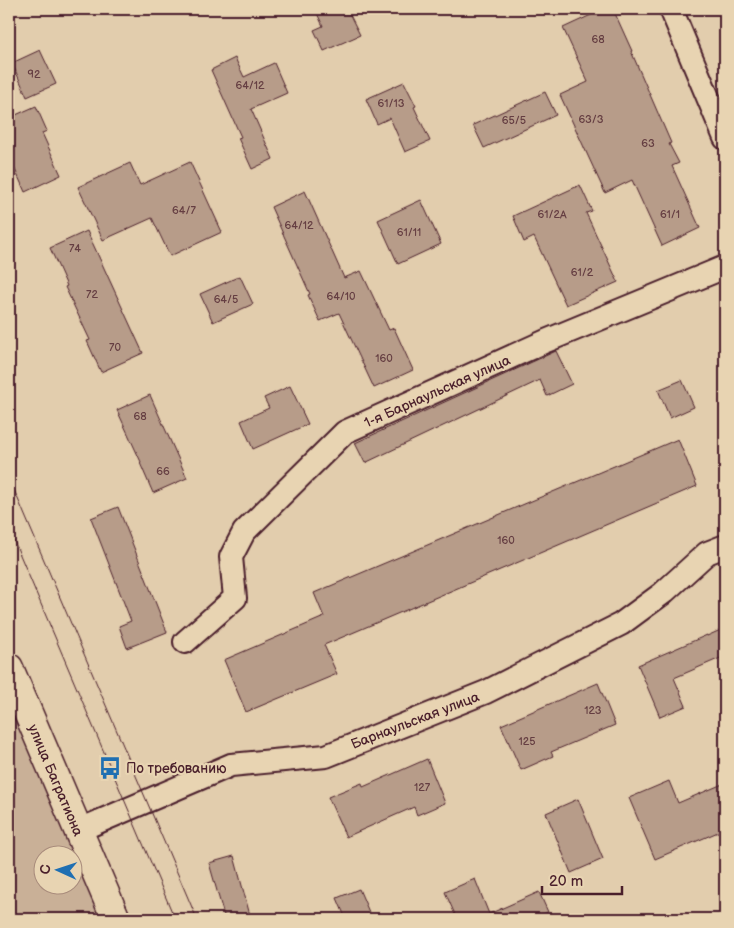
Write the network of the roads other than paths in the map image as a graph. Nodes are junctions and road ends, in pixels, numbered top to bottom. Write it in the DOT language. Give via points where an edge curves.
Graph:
graph roads {
  1 [pos="671,9"];
  2 [pos="725,138"];
  3 [pos="725,267"];
  4 [pos="725,546"];
  5 [pos="185,642"];
  6 [pos="9,668"];
  7 [pos="77,831"];
  8 [pos="116,919"];
  1 -- 2 [label="street"];
  3 -- 5 [label="street, 1-я Барнаульская улица" via="546,341 345,432 244,532 231,557 235,598"];
  4 -- 7 [label="street, Барнаульская улица" via="707,553 663,593 621,624 486,692 326,756 230,765"];
  6 -- 7 [label="street, улица Багратиона"];
  7 -- 8 [label="street, улица Багратиона"];
}
